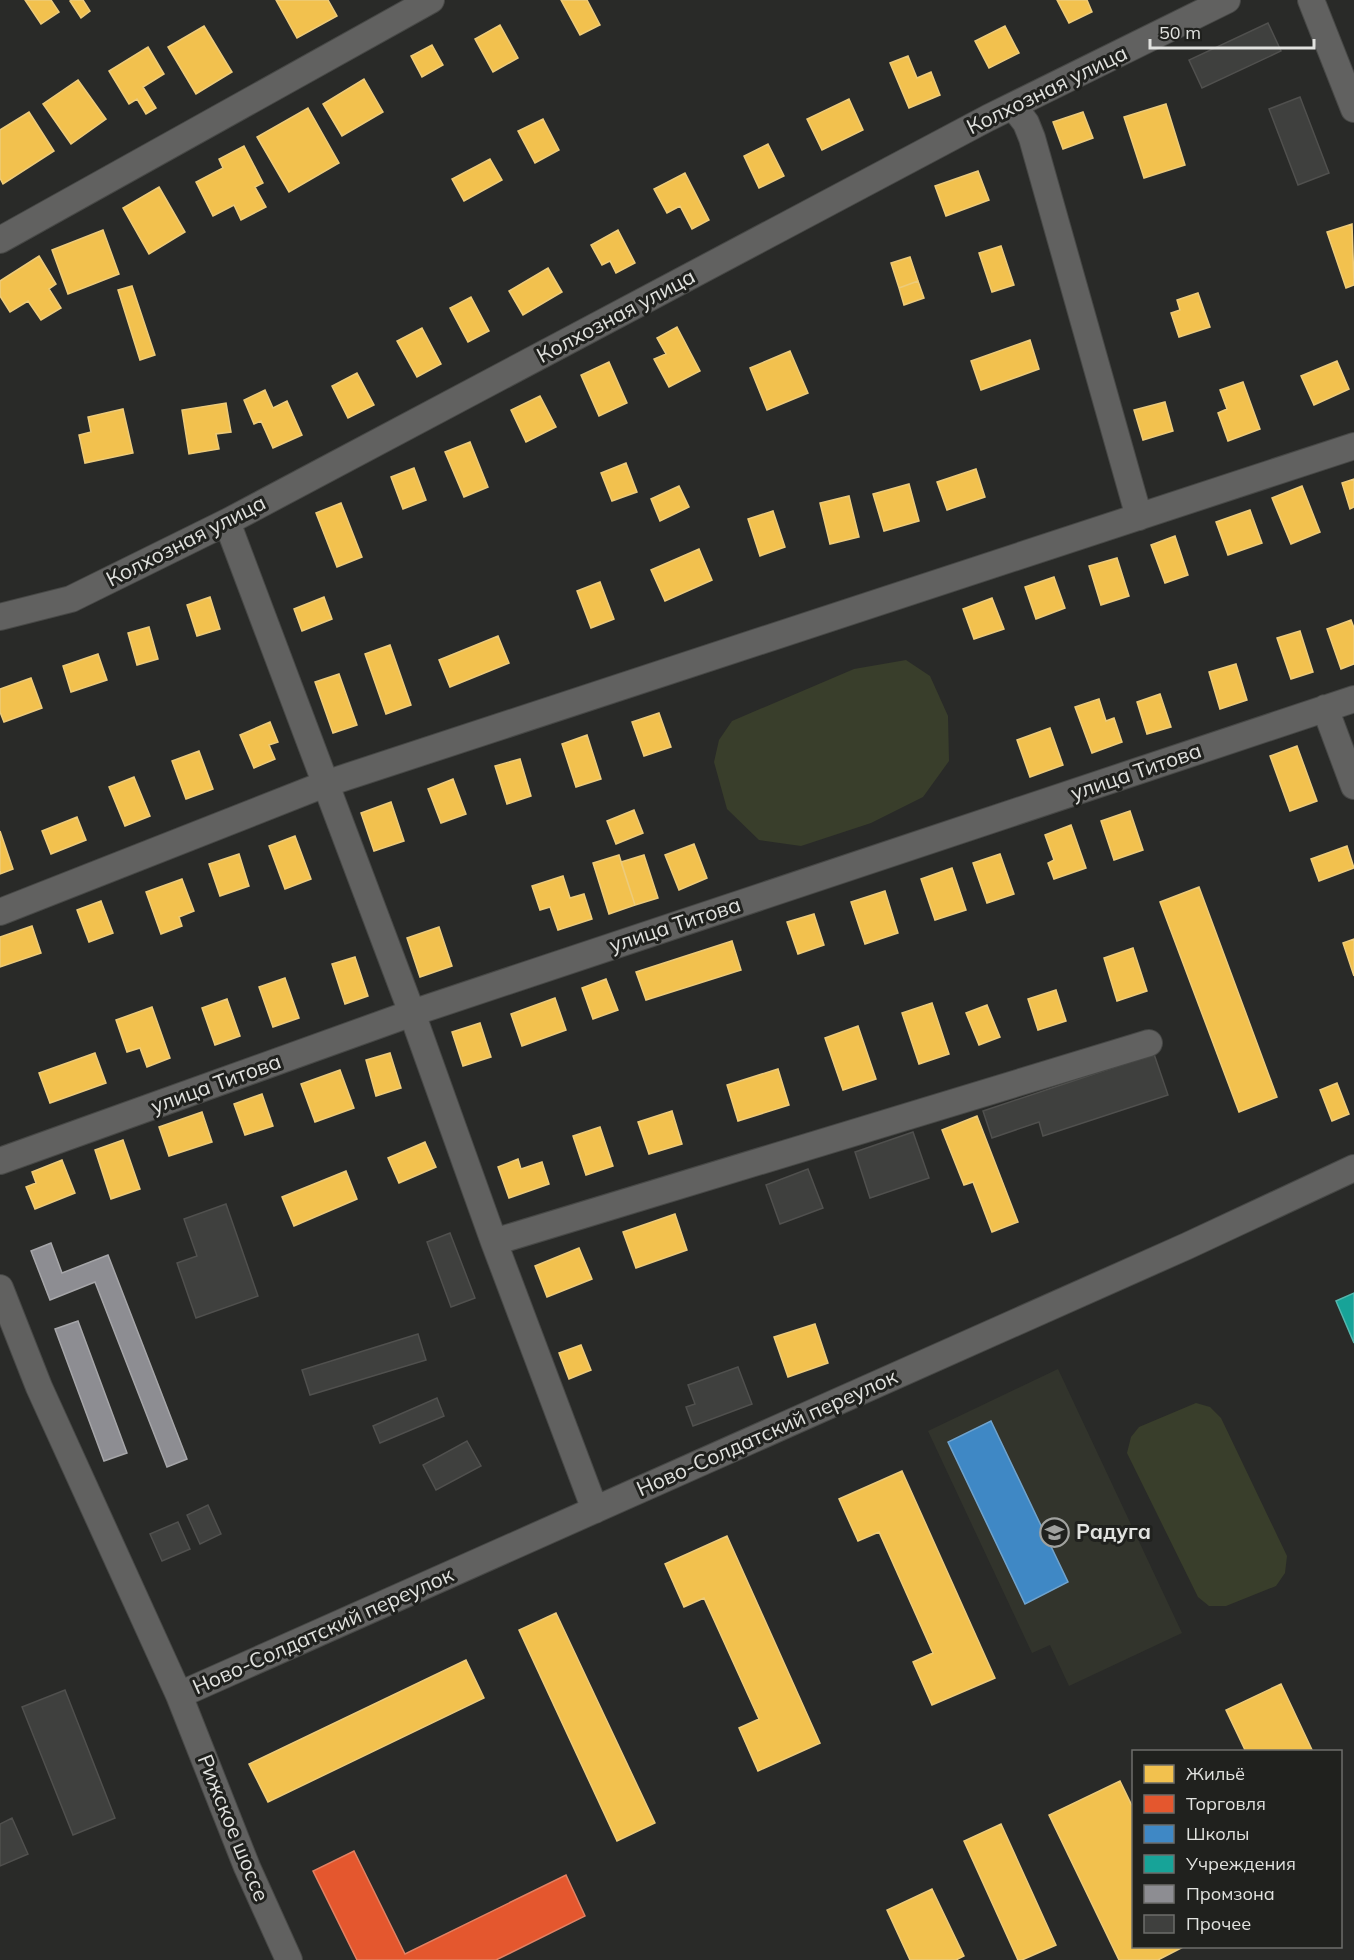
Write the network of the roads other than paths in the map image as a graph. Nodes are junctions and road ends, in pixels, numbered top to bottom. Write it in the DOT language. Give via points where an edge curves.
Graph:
graph roads {
  1 [pos="431,0"];
  2 [pos="1227,0"];
  3 [pos="1311,0"];
  4 [pos="1013,106"];
  5 [pos="1354,109"];
  6 [pos="0,240"];
  7 [pos="1354,446"];
  8 [pos="1139,517"];
  9 [pos="227,522"];
  10 [pos="0,617"];
  11 [pos="1354,699"];
  12 [pos="1325,708"];
  13 [pos="325,784"];
  14 [pos="1354,786"];
  15 [pos="0,912"];
  16 [pos="412,1013"];
  17 [pos="1149,1043"];
  18 [pos="0,1161"];
  19 [pos="1354,1168"];
  20 [pos="495,1242"];
  21 [pos="0,1288"];
  22 [pos="595,1510"];
  23 [pos="179,1695"];
  24 [pos="289,1960"];
  1 -- 6 [label="street"];
  2 -- 4 [label="street, Колхозная улица"];
  3 -- 5 [label="street"];
  4 -- 8 [label="street" via="1032,138"];
  4 -- 9 [label="street, Колхозная улица"];
  7 -- 8 [label="street"];
  8 -- 13 [label="street"];
  9 -- 10 [label="street, Колхозная улица" via="71,599"];
  9 -- 13 [label="street"];
  11 -- 12 [label="street, улица Титова"];
  12 -- 14 [label="street"];
  12 -- 16 [label="street, улица Титова"];
  13 -- 15 [label="street"];
  13 -- 16 [label="street"];
  16 -- 18 [label="street, улица Титова"];
  16 -- 20 [label="street"];
  17 -- 20 [label="street"];
  19 -- 22 [label="street, Ново-Солдатский переулок"];
  20 -- 22 [label="street"];
  21 -- 23 [label="street, Рижское шоссе" via="39,1387"];
  22 -- 23 [label="street, Ново-Солдатский переулок"];
  23 -- 24 [label="street, Рижское шоссе" via="247,1867"];
}
